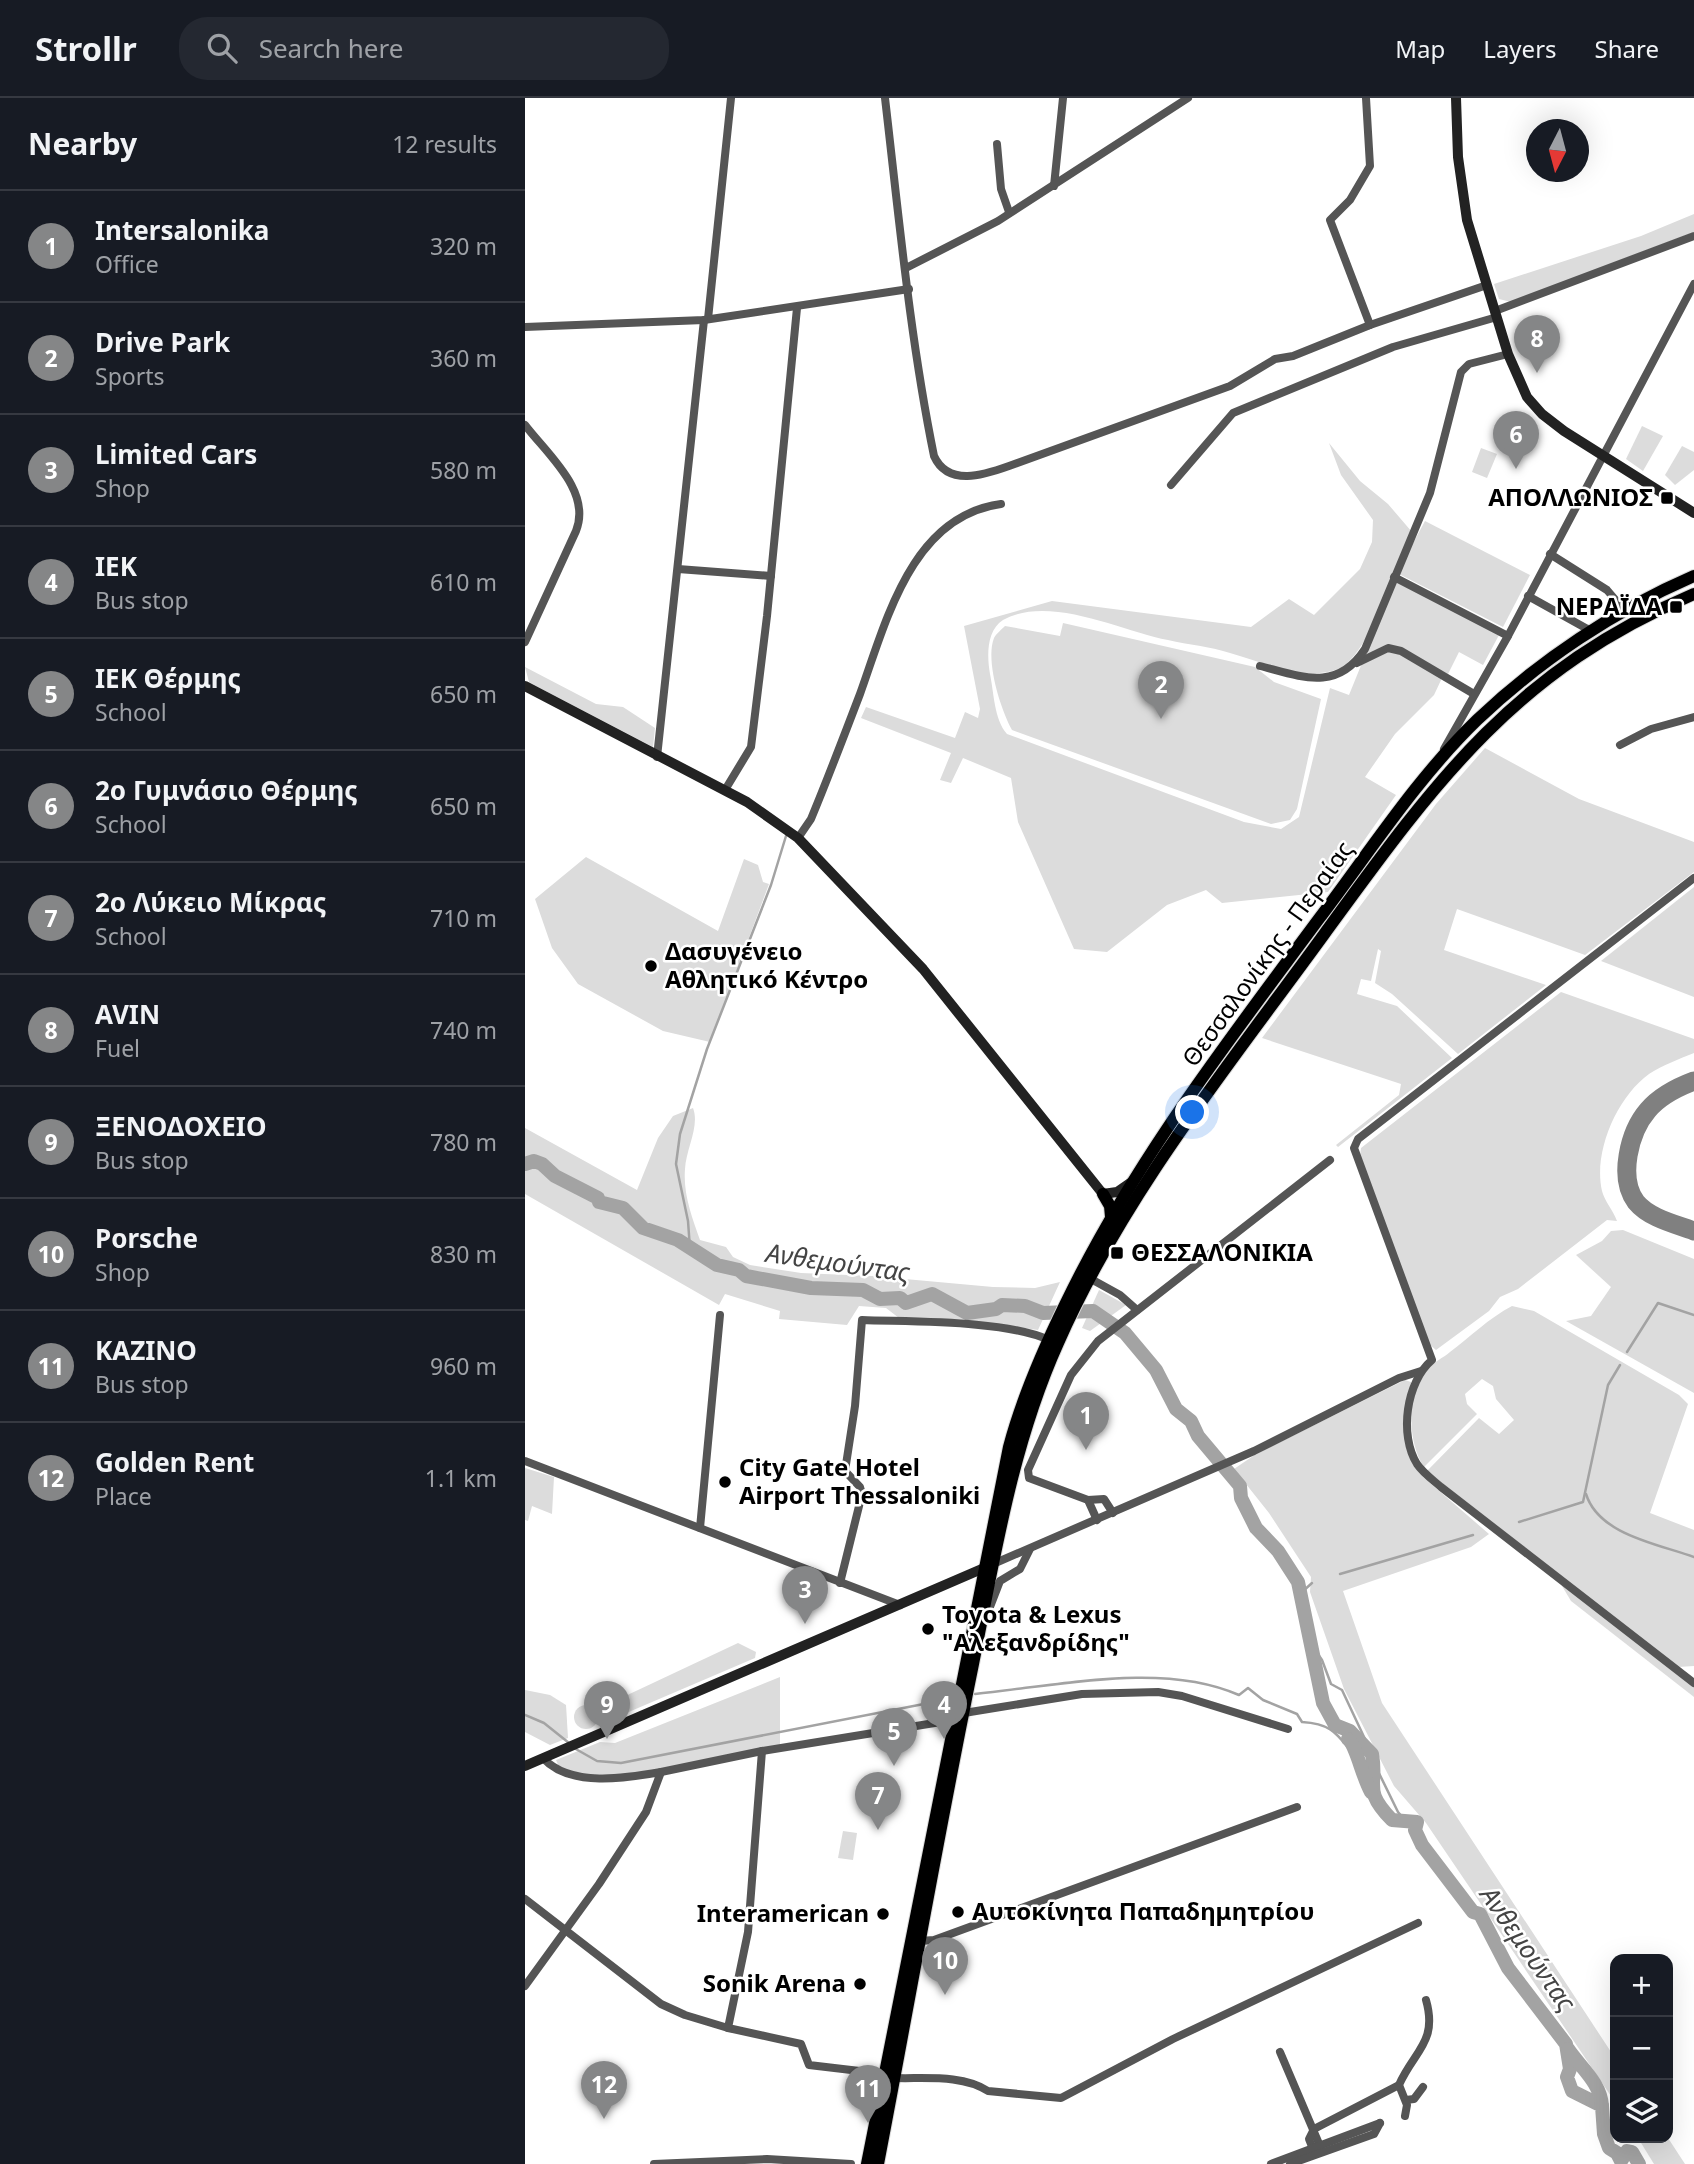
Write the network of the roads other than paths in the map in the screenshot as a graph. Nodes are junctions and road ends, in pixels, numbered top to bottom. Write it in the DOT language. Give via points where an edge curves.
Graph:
graph roads {
  1 [pos="731,98"];
  2 [pos="885,98"];
  3 [pos="1063,98"];
  4 [pos="1188,98"];
  5 [pos="1366,98"];
  6 [pos="1456,98"];
  7 [pos="997,144"];
  8 [pos="1054,186"];
  9 [pos="1009,212"];
  10 [pos="1694,236"];
  11 [pos="906,268"];
  12 [pos="1694,284"];
  13 [pos="1488,288"];
  14 [pos="909,289"];
  15 [pos="797,308"];
  16 [pos="1495,311"];
  17 [pos="706,319"];
  18 [pos="1370,325"];
  19 [pos="525,327"];
  20 [pos="1509,358"];
  21 [pos="525,425"];
  22 [pos="1602,454"];
  23 [pos="1171,485"];
  24 [pos="1678,501"];
  25 [pos="1002,503"];
  26 [pos="1694,513"];
  27 [pos="1694,522"];
  28 [pos="1550,554"];
  29 [pos="678,569"];
  30 [pos="771,576"];
  31 [pos="1694,576"];
  32 [pos="1394,578"];
  33 [pos="1694,595"];
  34 [pos="1528,596"];
  35 [pos="1625,611"];
  36 [pos="1591,631"];
  37 [pos="1508,636"];
  38 [pos="525,642"];
  39 [pos="1355,664"];
  40 [pos="1260,666"];
  41 [pos="525,686"];
  42 [pos="1474,694"];
  43 [pos="1694,717"];
  44 [pos="1620,745"];
  45 [pos="657,757"];
  46 [pos="1435,766"];
  47 [pos="725,790"];
  48 [pos="798,838"];
  49 [pos="1694,878"];
  50 [pos="1330,1160"];
  51 [pos="1132,1181"];
  52 [pos="1103,1194"];
  53 [pos="1111,1217"];
  54 [pos="1091,1279"];
  55 [pos="1078,1290"];
  56 [pos="1137,1310"];
  57 [pos="720,1315"];
  58 [pos="1059,1328"];
  59 [pos="1049,1340"];
  60 [pos="1421,1371"];
  61 [pos="525,1461"];
  62 [pos="1088,1500"];
  63 [pos="1113,1513"];
  64 [pos="1097,1520"];
  65 [pos="700,1528"];
  66 [pos="1030,1549"];
  67 [pos="988,1566"];
  68 [pos="841,1583"];
  69 [pos="900,1605"];
  70 [pos="976,1652"];
  71 [pos="965,1681"];
  72 [pos="1694,1683"];
  73 [pos="959,1712"];
  74 [pos="1288,1729"];
  75 [pos="762,1751"];
  76 [pos="543,1758"];
  77 [pos="525,1766"];
  78 [pos="661,1772"];
  79 [pos="1297,1807"];
  80 [pos="525,1899"];
  81 [pos="1417,1923"];
  82 [pos="565,1932"];
  83 [pos="920,1941"];
  84 [pos="525,1986"];
  85 [pos="1426,2000"];
  86 [pos="728,2028"];
  87 [pos="1280,2052"];
  88 [pos="890,2076"];
  89 [pos="1399,2085"];
  90 [pos="1423,2087"];
  91 [pos="1406,2100"];
  92 [pos="1405,2116"];
  93 [pos="1314,2129"];
  94 [pos="882,2143"];
  95 [pos="1317,2148"];
  96 [pos="655,2164"];
  97 [pos="834,2164"];
  98 [pos="851,2164"];
  99 [pos="867,2164"];
  100 [pos="878,2164"];
  101 [pos="893,2164"];
  102 [pos="1271,2164"];
  103 [pos="1290,2164"];
  1 -- 17 [label="street"];
  2 -- 11 [label="street"];
  3 -- 8 [label="street"];
  4 -- 8 [label="street"];
  5 -- 18 [label="street" via="1370,166 1350,200 1330,220"];
  6 -- 13 [label="street" via="1463,198"];
  7 -- 9 [label="street" via="1001,188"];
  8 -- 9 [label="street"];
  9 -- 11 [label="street"];
  10 -- 16 [label="street"];
  11 -- 14 [label="street"];
  12 -- 22 [label="street"];
  13 -- 16 [label="street"];
  13 -- 18 [label="street"];
  14 -- 15 [label="street"];
  14 -- 18 [label="street" via="910,324 934,456 953,475 982,475 1230,386 1275,359"];
  15 -- 17 [label="street"];
  15 -- 30 [label="street"];
  16 -- 20 [label="street"];
  16 -- 23 [label="street" via="1233,413"];
  17 -- 19 [label="street"];
  17 -- 29 [label="street"];
  20 -- 22 [label="street" via="1537,410"];
  20 -- 32 [label="street" via="1476,362 1463,369 1422,513"];
  21 -- 38 [label="street" via="578,496 581,512"];
  22 -- 24 [label="street"];
  22 -- 28 [label="street"];
  24 -- 26 [label="street"];
  24 -- 27 [label="street"];
  25 -- 48 [label="street" via="980,506 960,518 907,573 814,812"];
  28 -- 34 [label="street"];
  28 -- 35 [label="street" via="1607,590"];
  29 -- 30 [label="street"];
  29 -- 45 [label="street"];
  30 -- 47 [label="street" via="751,747"];
  31 -- 35 [label="main road, Θεσσαλονίκης - Περαίας"];
  32 -- 37 [label="street"];
  32 -- 39 [label="street"];
  33 -- 54 [label="main road, Θεσσαλονίκης - Περαίας" via="1622,628 1535,687 1487,729 1431,790 1196,1109 1139,1194"];
  34 -- 36 [label="street"];
  34 -- 37 [label="street"];
  35 -- 36 [label="main road, Θεσσαλονίκης - Περαίας"];
  36 -- 46 [label="main road, Θεσσαλονίκης - Περαίας" via="1500,699"];
  37 -- 42 [label="street"];
  39 -- 40 [label="street" via="1342,674 1318,678"];
  39 -- 42 [label="street" via="1388,648 1401,651"];
  41 -- 45 [label="street"];
  42 -- 46 [label="street"];
  43 -- 44 [label="street" via="1651,729"];
  45 -- 47 [label="street"];
  46 -- 51 [label="main road, Θεσσαλονίκης - Περαίας" via="1198,1082"];
  47 -- 48 [label="street"];
  48 -- 52 [label="street" via="923,969"];
  49 -- 60 [label="street" via="1355,1143 1357,1163 1432,1360"];
  50 -- 56 [label="street"];
  51 -- 52 [label="street" via="1117,1192"];
  51 -- 53 [label="main road, Θεσσαλονίκης - Περαίας"];
  52 -- 53 [label="main road"];
  53 -- 55 [label="main road, Θεσσαλονίκης - Περαίας"];
  54 -- 55 [label="main road, Θεσσαλονίκης - Περαίας"];
  54 -- 56 [label="street"];
  55 -- 58 [label="main road, Θεσσαλονίκης - Περαίας"];
  56 -- 62 [label="street" via="1098,1341 1071,1375 1027,1470 1029,1478 1038,1483"];
  57 -- 65 [label="street"];
  58 -- 59 [label="main road, Θεσσαλονίκης - Περαίας"];
  58 -- 67 [label="main road, Θεσσαλονίκης - Περαίας" via="1027,1422"];
  59 -- 67 [label="main road, Θεσσαλονίκης - Περαίας" via="1011,1439"];
  59 -- 68 [label="street" via="995,1327 862,1320 845,1471 862,1494"];
  60 -- 63 [label="street"];
  60 -- 72 [label="street" via="1412,1392 1408,1425 1411,1447 1425,1473"];
  61 -- 65 [label="street"];
  62 -- 63 [label="street" via="1104,1499"];
  62 -- 64 [label="street"];
  63 -- 64 [label="street"];
  64 -- 66 [label="street"];
  65 -- 68 [label="street"];
  66 -- 67 [label="street"];
  66 -- 70 [label="street" via="1020,1569 997,1586"];
  67 -- 69 [label="street"];
  67 -- 70 [label="main road, Θεσσαλονίκης - Περαίας"];
  67 -- 71 [label="main road, Θεσσαλονίκης - Περαίας"];
  68 -- 69 [label="street"];
  69 -- 76 [label="street"];
  70 -- 71 [label="main road, Θεσσαλονίκης - Περαίας"];
  71 -- 73 [label="main road, Θεσσαλονίκης - Περαίας"];
  73 -- 74 [label="street" via="1082,1694 1158,1692"];
  73 -- 75 [label="street"];
  73 -- 83 [label="main road, Θεσσαλονίκης - Περαίας"];
  73 -- 88 [label="main road, Θεσσαλονίκης - Περαίας"];
  75 -- 78 [label="street"];
  75 -- 86 [label="street" via="748,1932"];
  76 -- 77 [label="street"];
  76 -- 78 [label="street" via="555,1768 582,1776"];
  78 -- 82 [label="street" via="646,1812"];
  79 -- 83 [label="street" via="934,1940"];
  80 -- 82 [label="street"];
  81 -- 88 [label="street" via="1173,2039 1061,2098 988,2091 964,2081"];
  82 -- 84 [label="street"];
  82 -- 86 [label="street" via="661,2004"];
  83 -- 88 [label="main road, Θεσσαλονίκης - Περαίας"];
  85 -- 89 [label="street" via="1429,2032"];
  86 -- 88 [label="street" via="801,2044 809,2064"];
  87 -- 93 [label="street"];
  88 -- 94 [label="main road, Θεσσαλονίκης - Περαίας"];
  88 -- 99 [label="main road, Θεσσαλονίκης - Περαίας"];
  89 -- 91 [label="street"];
  89 -- 93 [label="street"];
  90 -- 91 [label="street" via="1414,2099"];
  91 -- 92 [label="street"];
  93 -- 95 [label="street" via="1309,2138"];
  94 -- 100 [label="main road, Θεσσαλονίκης - Περαίας"];
  94 -- 101 [label="main road" via="885,2158"];
  95 -- 102 [label="street"];
  95 -- 103 [label="street" via="1380,2123 1374,2134"];
  96 -- 97 [label="street" via="767,2160"];
  97 -- 98 [label="street"];
}
